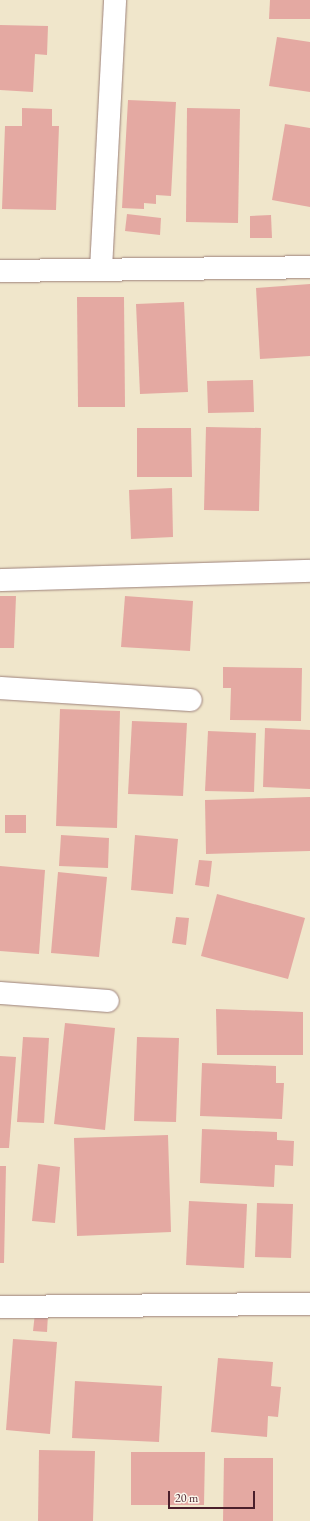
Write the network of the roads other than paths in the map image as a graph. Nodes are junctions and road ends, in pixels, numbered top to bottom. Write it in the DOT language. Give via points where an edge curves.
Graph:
graph roads {
  1 [pos="115,0"];
  2 [pos="310,267"];
  3 [pos="101,269"];
  4 [pos="0,270"];
  5 [pos="310,571"];
  6 [pos="0,580"];
  7 [pos="0,688"];
  8 [pos="191,700"];
  9 [pos="0,993"];
  10 [pos="108,1001"];
  11 [pos="310,1304"];
  12 [pos="0,1307"];
  1 -- 3 [label="street"];
  2 -- 3 [label="street"];
  3 -- 4 [label="street"];
  5 -- 6 [label="street"];
  7 -- 8 [label="street"];
  9 -- 10 [label="street"];
  11 -- 12 [label="street"];
}
